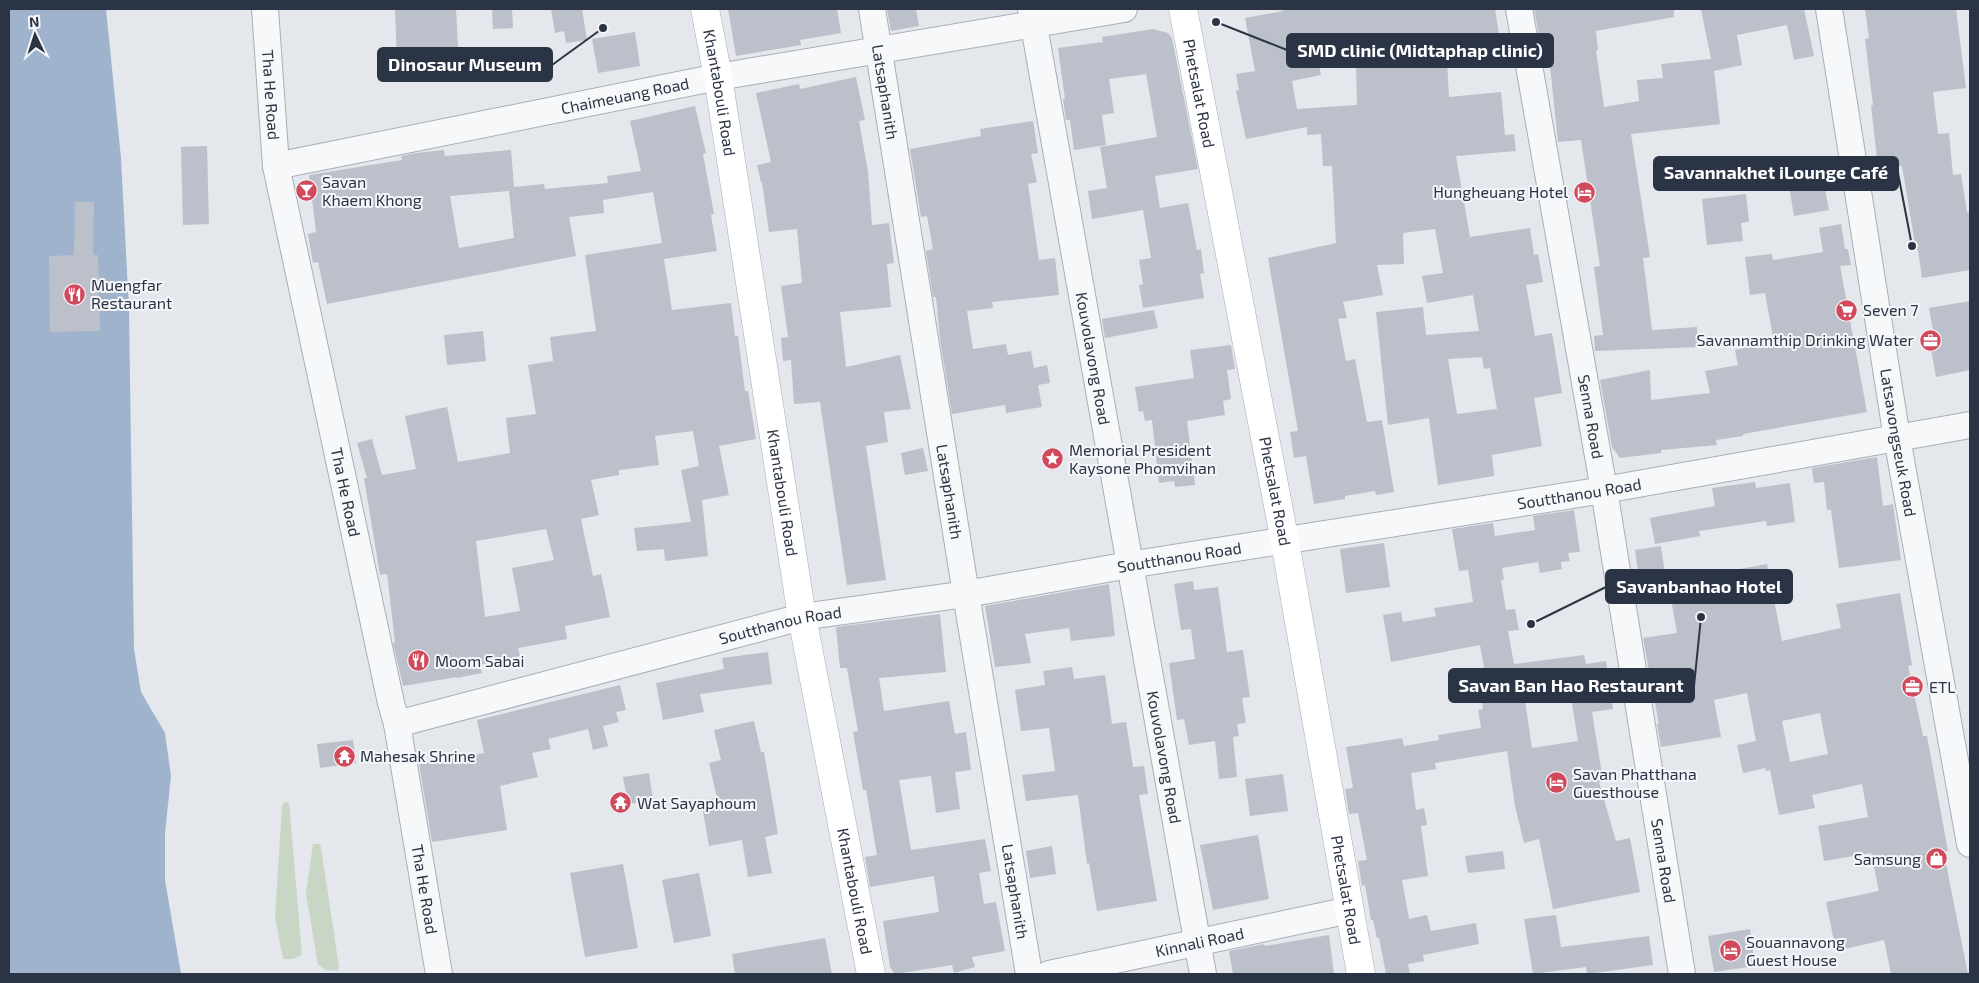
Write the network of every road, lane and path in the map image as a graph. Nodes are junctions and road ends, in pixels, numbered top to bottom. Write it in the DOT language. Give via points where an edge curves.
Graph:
graph roads {
  1 [pos="265,9"];
  2 [pos="705,9"];
  3 [pos="872,9"];
  4 [pos="1124,9"];
  5 [pos="1183,9"];
  6 [pos="1519,9"];
  7 [pos="1829,9"];
  8 [pos="1032,16"];
  9 [pos="879,49"];
  10 [pos="718,77"];
  11 [pos="276,166"];
  12 [pos="1970,425"];
  13 [pos="1897,438"];
  14 [pos="1604,490"];
  15 [pos="1286,542"];
  16 [pos="1129,565"];
  17 [pos="966,594"];
  18 [pos="802,616"];
  19 [pos="397,724"];
  20 [pos="1970,844"];
  21 [pos="1350,910"];
  22 [pos="1196,943"];
  23 [pos="439,974"];
  24 [pos="871,974"];
  25 [pos="1029,974"];
  26 [pos="1049,974"];
  27 [pos="1203,974"];
  28 [pos="1362,974"];
  29 [pos="1682,974"];
  1 -- 11 [label="street, Tha He Road"];
  2 -- 10 [label="main road, Khantabouli Road"];
  3 -- 9 [label="street, Latsaphanith"];
  4 -- 8 [label="street, Chaimeuang Road"];
  5 -- 15 [label="main road, Phetsalat Road"];
  6 -- 14 [label="street, Senna Road"];
  7 -- 13 [label="street, Latsavongseuk Road"];
  8 -- 9 [label="street, Chaimeuang Road"];
  8 -- 16 [label="street, Kouvolavong Road"];
  9 -- 10 [label="street, Chaimeuang Road"];
  9 -- 17 [label="street, Latsaphanith"];
  10 -- 11 [label="street, Chaimeuang Road"];
  10 -- 18 [label="main road, Khantabouli Road"];
  11 -- 19 [label="street, Tha He Road"];
  12 -- 13 [label="street, Soutthanou Road"];
  13 -- 14 [label="street, Soutthanou Road"];
  13 -- 20 [label="street, Latsavongseuk Road"];
  14 -- 15 [label="street, Soutthanou Road"];
  14 -- 29 [label="street, Senna Road"];
  15 -- 16 [label="street, Soutthanou Road"];
  15 -- 21 [label="main road, Phetsalat Road"];
  16 -- 17 [label="street, Soutthanou Road"];
  16 -- 22 [label="street, Kouvolavong Road"];
  17 -- 18 [label="street, Soutthanou Road"];
  17 -- 25 [label="street, Latsaphanith"];
  18 -- 19 [label="street, Soutthanou Road"];
  18 -- 24 [label="main road, Khantabouli Road"];
  19 -- 23 [label="street, Tha He Road"];
  21 -- 22 [label="street, Kinnali Road"];
  21 -- 28 [label="main road, Phetsalat Road"];
  22 -- 26 [label="street, Kinnali Road"];
  22 -- 27 [label="street, Kouvolavong Road"];
}
